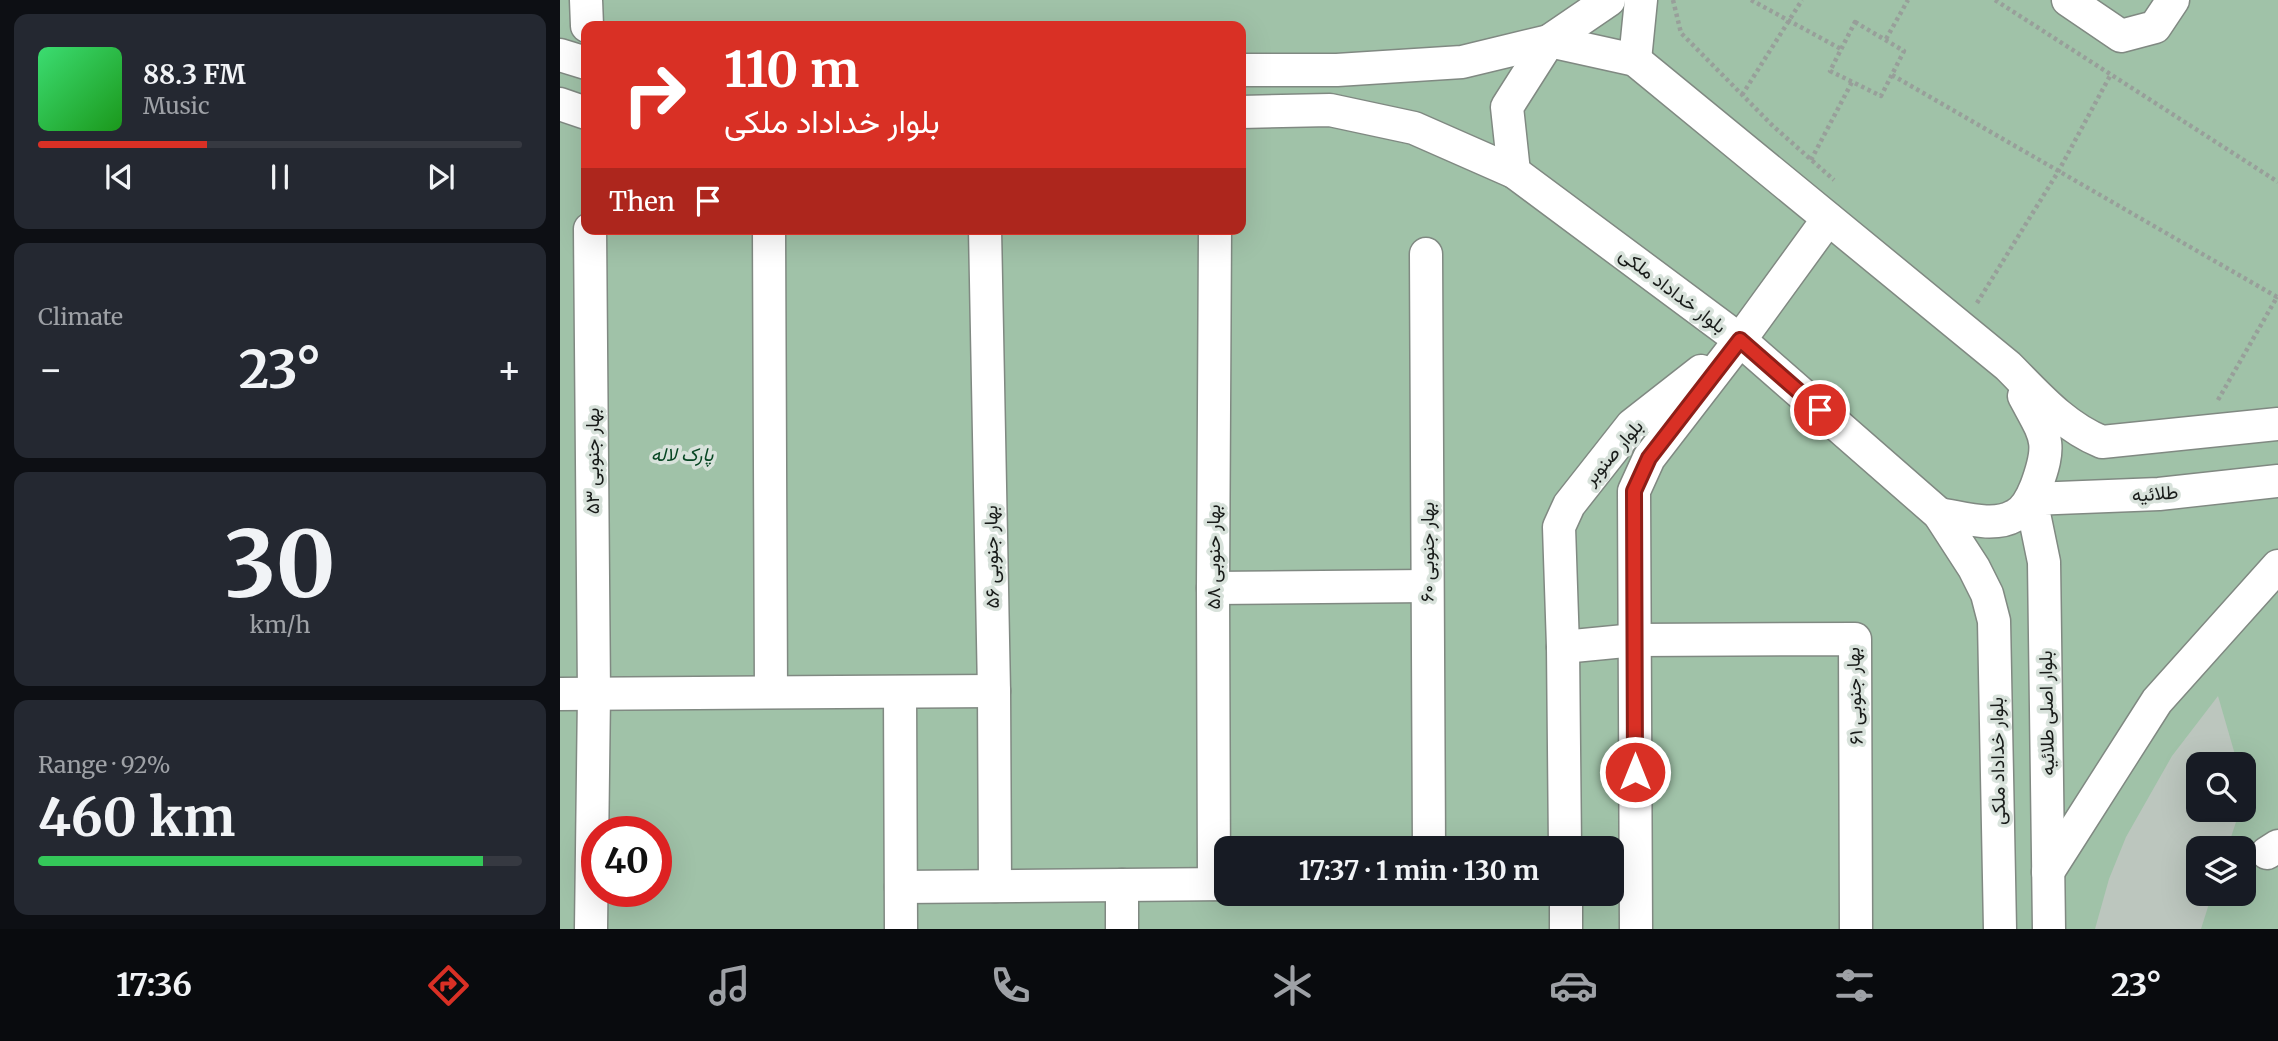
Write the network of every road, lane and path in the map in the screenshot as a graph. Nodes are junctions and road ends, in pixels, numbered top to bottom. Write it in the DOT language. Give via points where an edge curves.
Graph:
graph roads {
  1 [pos="586,0"];
  2 [pos="1609,0"];
  3 [pos="1641,0"];
  4 [pos="1674,0"];
  5 [pos="1751,0"];
  6 [pos="1802,0"];
  7 [pos="1908,0"];
  8 [pos="1995,0"];
  9 [pos="2068,0"];
  10 [pos="2172,0"];
  11 [pos="587,21"];
  12 [pos="1790,21"];
  13 [pos="1886,39"];
  14 [pos="1549,41"];
  15 [pos="1842,49"];
  16 [pos="560,55"];
  17 [pos="1635,60"];
  18 [pos="581,61"];
  19 [pos="1246,70"];
  20 [pos="2111,74"];
  21 [pos="1892,75"];
  22 [pos="1852,82"];
  23 [pos="1742,95"];
  24 [pos="560,104"];
  25 [pos="581,111"];
  26 [pos="1246,112"];
  27 [pos="1811,160"];
  28 [pos="2058,172"];
  29 [pos="1514,173"];
  30 [pos="2278,182"];
  31 [pos="1841,187"];
  32 [pos="1828,219"];
  33 [pos="590,235"];
  34 [pos="769,235"];
  35 [pos="985,235"];
  36 [pos="1215,235"];
  37 [pos="1426,254"];
  38 [pos="2277,296"];
  39 [pos="1969,301"];
  40 [pos="1740,340"];
  41 [pos="2008,366"];
  42 [pos="2212,410"];
  43 [pos="2278,424"];
  44 [pos="2278,481"];
  45 [pos="2031,499"];
  46 [pos="1939,514"];
  47 [pos="2278,566"];
  48 [pos="1427,586"];
  49 [pos="1213,587"];
  50 [pos="1634,640"];
  51 [pos="1563,647"];
  52 [pos="994,691"];
  53 [pos="771,692"];
  54 [pos="900,692"];
  55 [pos="560,694"];
  56 [pos="594,694"];
  57 [pos="1219,836"];
  58 [pos="1429,836"];
  59 [pos="1565,836"];
  60 [pos="2048,872"];
  61 [pos="1624,878"];
  62 [pos="1214,884"];
  63 [pos="1122,885"];
  64 [pos="995,886"];
  65 [pos="901,887"];
  66 [pos="1566,906"];
  67 [pos="590,929"];
  68 [pos="901,929"];
  69 [pos="1122,929"];
  70 [pos="1566,929"];
  71 [pos="1636,929"];
  72 [pos="1856,929"];
  73 [pos="2000,929"];
  74 [pos="2049,929"];
  1 -- 11 [label="street"];
  2 -- 14 [label="street"];
  3 -- 17 [label="street"];
  4 -- 23 [label="path" via="1681,33"];
  5 -- 12 [label="path"];
  6 -- 12 [label="path"];
  7 -- 13 [label="path"];
  8 -- 20 [label="path"];
  9 -- 10 [label="street" via="2121,36 2155,27"];
  12 -- 15 [label="path"];
  12 -- 23 [label="path"];
  13 -- 15 [label="path" via="1855,22"];
  13 -- 21 [label="path" via="1905,51"];
  14 -- 17 [label="street"];
  14 -- 19 [label="street" via="1462,62"];
  14 -- 29 [label="street" via="1507,107"];
  15 -- 22 [label="path" via="1830,71"];
  16 -- 18 [label="street"];
  17 -- 32 [label="street"];
  20 -- 28 [label="path"];
  20 -- 30 [label="path"];
  21 -- 22 [label="path" via="1881,96"];
  21 -- 28 [label="path"];
  22 -- 27 [label="path"];
  23 -- 27 [label="path"];
  24 -- 25 [label="street"];
  26 -- 29 [label="street, بلوار خداداد ملکی" via="1330,110 1414,128"];
  27 -- 31 [label="path"];
  28 -- 38 [label="path"];
  28 -- 39 [label="path" via="1976,306"];
  29 -- 40 [label="street, بلوار خداداد ملکی"];
  32 -- 40 [label="street"];
  32 -- 41 [label="street"];
  33 -- 56 [label="street, بهار جنوبی ۵۳"];
  34 -- 53 [label="street"];
  35 -- 52 [label="street, بهار جنوبی ۵۶"];
  36 -- 49 [label="street, بهار حنوبی ۵۸"];
  37 -- 48 [label="street, بهار جنوبی ۶۰"];
  38 -- 42 [label="path"];
  40 -- 46 [label="street, بلوار خداداد ملکی"];
  40 -- 50 [label="street, بلوار صنوبر" via="1649,458 1634,491"];
  40 -- 51 [label="street, بلوار صنوبر" via="1632,425 1569,505 1559,527"];
  41 -- 43 [label="street" via="2063,420 2102,442"];
  41 -- 45 [label="street" via="2046,443 2047,458"];
  44 -- 45 [label="street, طلائیه" via="2160,494"];
  45 -- 46 [label="street" via="2014,516 1993,521"];
  45 -- 60 [label="street, بلوار اصلی طلائیه" via="2044,562"];
  46 -- 73 [label="street, بلوار خداداد ملکی" via="1974,568 1994,621"];
  47 -- 60 [label="street" via="2157,701"];
  48 -- 49 [label="street"];
  48 -- 58 [label="street, بهار جنوبی ۶۰"];
  49 -- 57 [label="street, بهار حنوبی ۵۸"];
  50 -- 51 [label="street"];
  50 -- 61 [label="street, بلوار صنوبر"];
  50 -- 72 [label="street, بهار جنوبی ۶۱" via="1855,639"];
  51 -- 59 [label="street, بلوار صنوبر"];
  52 -- 54 [label="street"];
  52 -- 64 [label="street, بهار جنوبی ۵۶"];
  53 -- 54 [label="street"];
  53 -- 56 [label="street"];
  54 -- 65 [label="street"];
  55 -- 56 [label="street"];
  56 -- 67 [label="street, بهار جنوبی ۵۳"];
  60 -- 74 [label="street, بلوار اصلی طلائیه"];
  61 -- 71 [label="street, بلوار صنوبر"];
  62 -- 63 [label="street"];
  63 -- 64 [label="street"];
  63 -- 69 [label="street"];
  64 -- 65 [label="street"];
  65 -- 68 [label="street"];
  66 -- 70 [label="street"];
}
